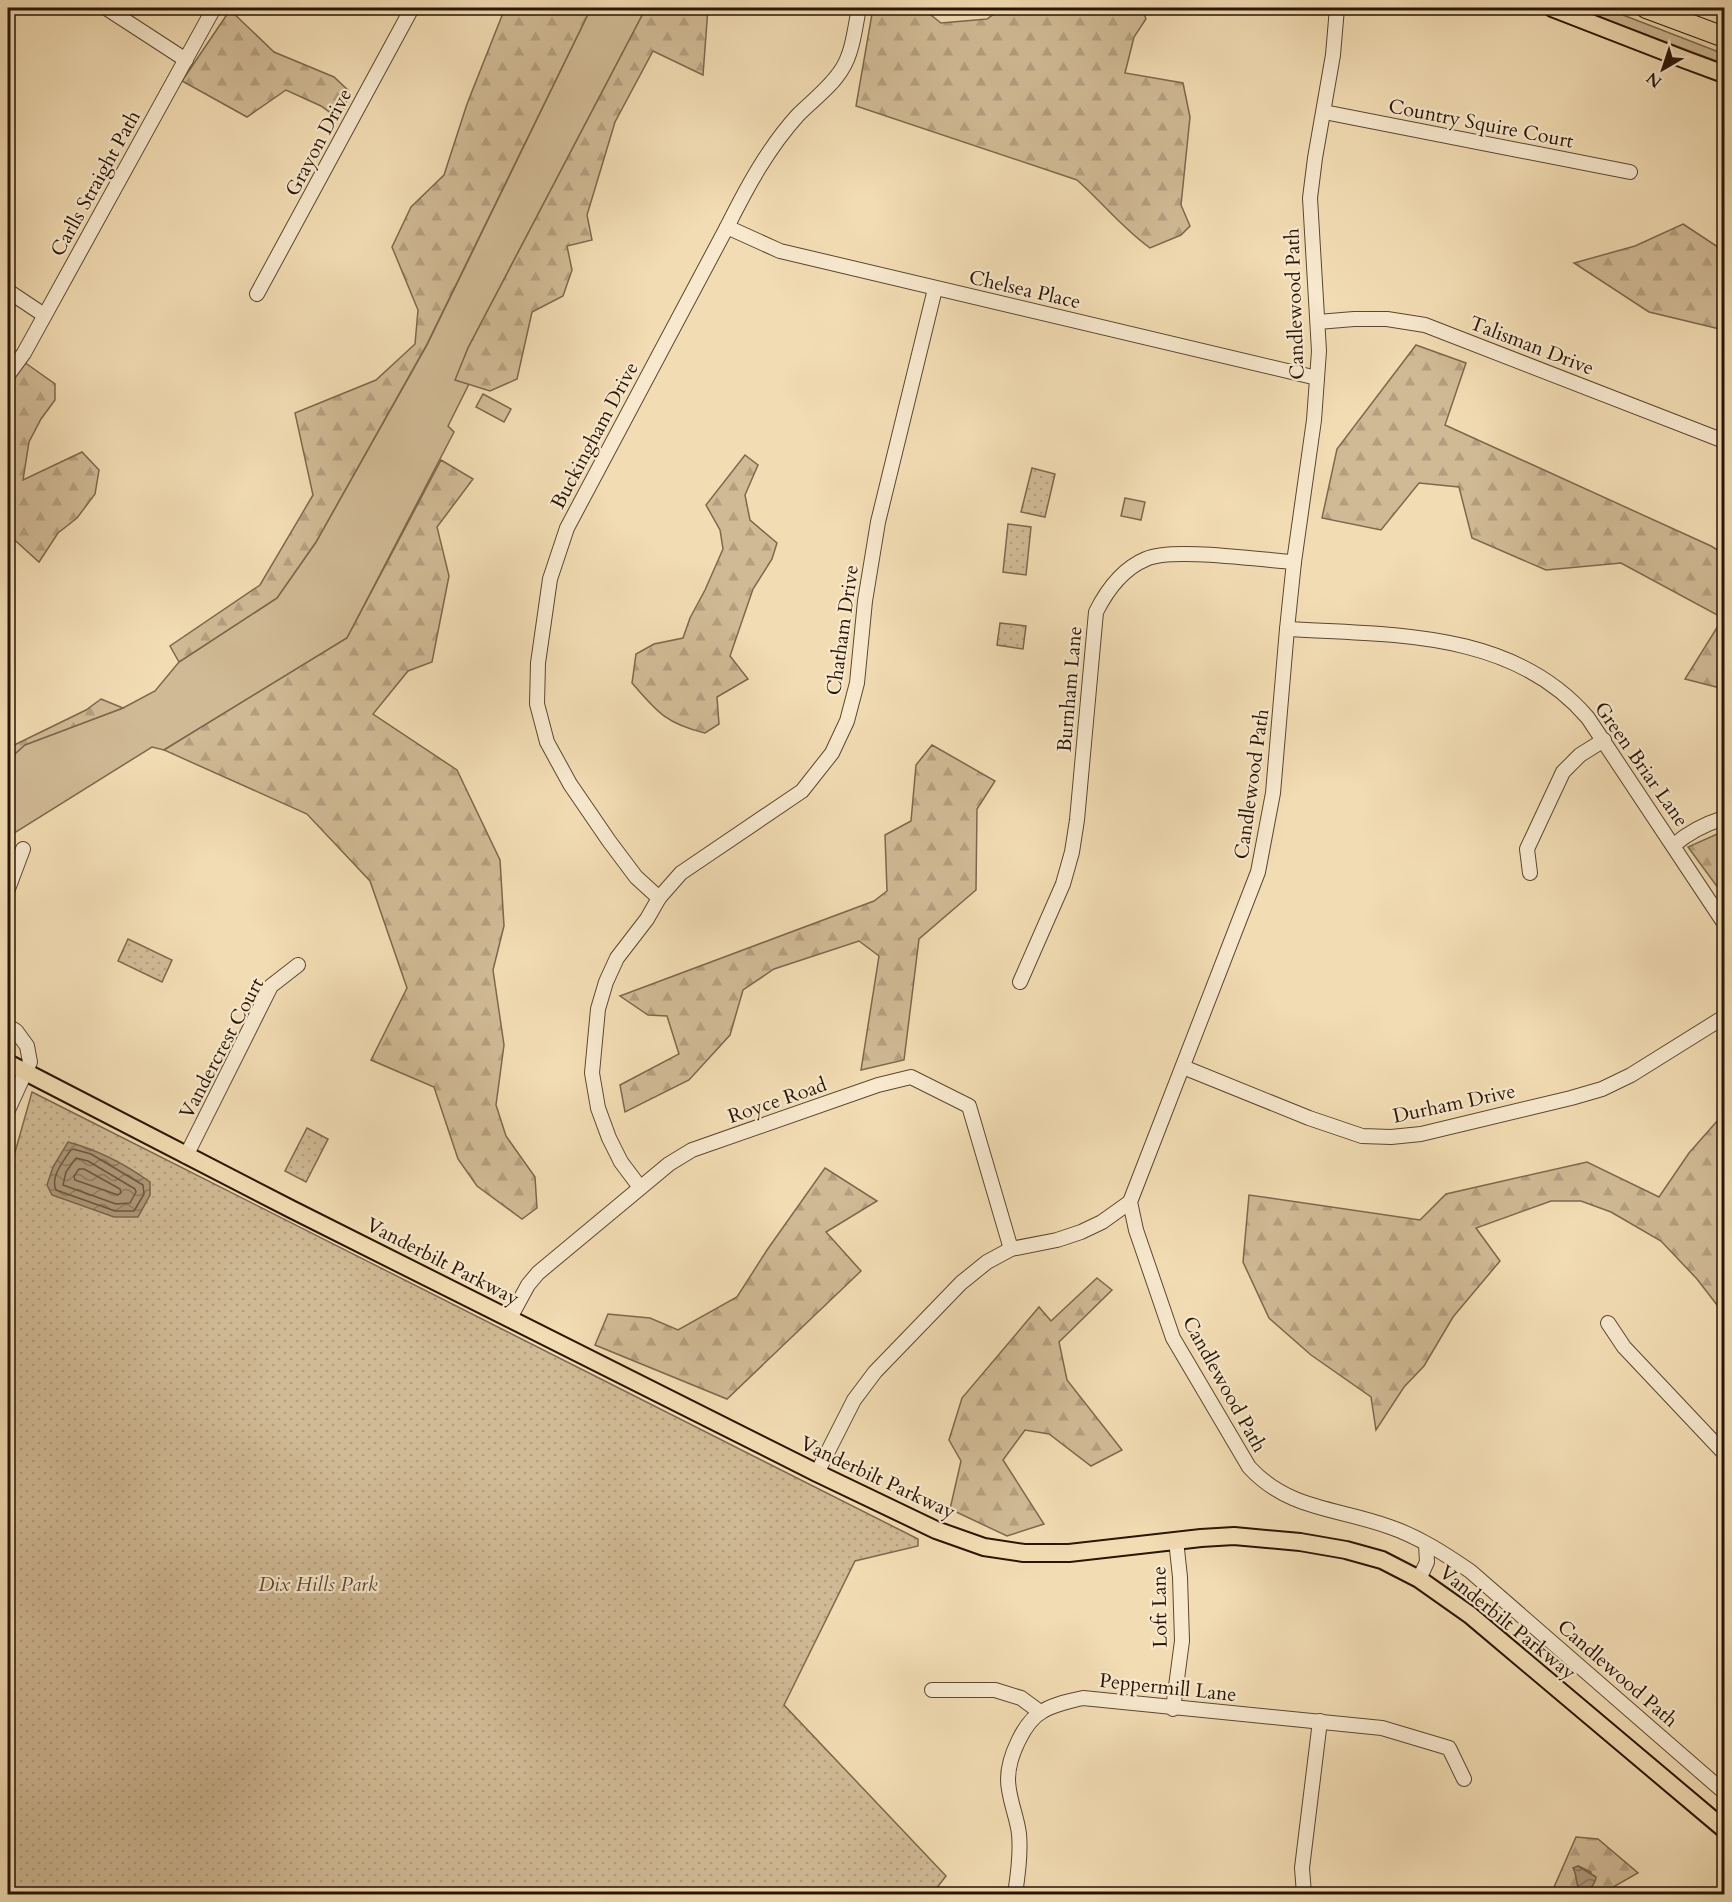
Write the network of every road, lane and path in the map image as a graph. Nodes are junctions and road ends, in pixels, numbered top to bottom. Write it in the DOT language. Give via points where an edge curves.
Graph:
graph roads {
  1 [pos="106,8"];
  2 [pos="214,8"];
  3 [pos="412,8"];
  4 [pos="859,8"];
  5 [pos="1337,8"];
  6 [pos="1552,8"];
  7 [pos="1646,8"];
  8 [pos="1725,37"];
  9 [pos="186,60"];
  10 [pos="1725,74"];
  11 [pos="1324,112"];
  12 [pos="1630,172"];
  13 [pos="727,227"];
  14 [pos="935,289"];
  15 [pos="8,291"];
  16 [pos="257,294"];
  17 [pos="44,315"];
  18 [pos="1318,322"];
  19 [pos="8,375"];
  20 [pos="1317,378"];
  21 [pos="1725,441"];
  22 [pos="1294,562"];
  23 [pos="1287,629"];
  24 [pos="1604,740"];
  25 [pos="1725,818"];
  26 [pos="1674,845"];
  27 [pos="23,849"];
  28 [pos="1530,873"];
  29 [pos="8,889"];
  30 [pos="659,898"];
  31 [pos="1725,923"];
  32 [pos="298,965"];
  33 [pos="1020,982"];
  34 [pos="1725,1017"];
  35 [pos="8,1026"];
  36 [pos="8,1063"];
  37 [pos="1183,1066"];
  38 [pos="25,1072"];
  39 [pos="8,1110"];
  40 [pos="186,1156"];
  41 [pos="639,1186"];
  42 [pos="1130,1202"];
  43 [pos="1011,1249"];
  44 [pos="510,1318"];
  45 [pos="1608,1323"];
  46 [pos="1725,1453"];
  47 [pos="817,1473"];
  48 [pos="1176,1540"];
  49 [pos="1426,1544"];
  50 [pos="1419,1579"];
  51 [pos="932,1690"];
  52 [pos="1173,1708"];
  53 [pos="1040,1712"];
  54 [pos="1320,1721"];
  55 [pos="1464,1779"];
  56 [pos="1725,1792"];
  57 [pos="1725,1829"];
  58 [pos="1015,1894"];
  59 [pos="1304,1894"];
  1 -- 9 [label="street"];
  2 -- 9 [label="street, Carlls Straight Path"];
  3 -- 16 [label="street, Grayon Drive"];
  4 -- 13 [label="street, Buckingham Drive" via="844,68 764,158"];
  5 -- 11 [label="street, Candlewood Path"];
  6 -- 10 [label="main road"];
  7 -- 8 [label="highway"];
  9 -- 17 [label="street, Carlls Straight Path"];
  11 -- 12 [label="street, Country Squire Court"];
  11 -- 18 [label="street, Candlewood Path" via="1310,198"];
  13 -- 14 [label="street, Chelsea Place" via="780,251"];
  13 -- 30 [label="street, Buckingham Drive" via="567,528 550,579 538,663 537,704 547,742 609,841 636,877"];
  14 -- 20 [label="street, Chelsea Place"];
  14 -- 30 [label="street, Chatham Drive" via="878,522 857,683 847,721 832,753 802,791 681,873"];
  15 -- 17 [label="street"];
  17 -- 19 [label="street, Carlls Straight Path"];
  18 -- 20 [label="street, Candlewood Path"];
  18 -- 21 [label="street, Talisman Drive" via="1387,319 1425,325"];
  20 -- 22 [label="street, Candlewood Path"];
  22 -- 23 [label="street, Candlewood Path"];
  22 -- 33 [label="street, Burnham Lane" via="1180,554 1147,558 1128,569 1107,590 1096,612 1072,852 1063,884"];
  23 -- 24 [label="street, Green Briar Lane" via="1416,637 1483,651 1547,680 1573,701"];
  23 -- 37 [label="street, Candlewood Path" via="1273,793 1258,872"];
  24 -- 26 [label="street, Green Briar Lane"];
  24 -- 28 [label="street" via="1563,772 1527,849"];
  25 -- 26 [label="street" via="1686,835"];
  26 -- 31 [label="street, Green Briar Lane"];
  27 -- 29 [label="street"];
  30 -- 41 [label="street, Chatham Drive" via="617,958 606,982 597,1009 594,1040 592,1073 598,1108 621,1162"];
  32 -- 40 [label="street, Vandercrest Court" via="271,986"];
  34 -- 37 [label="street, Durham Drive" via="1602,1089 1421,1134 1391,1137 1362,1136 1309,1118"];
  35 -- 38 [label="street" via="27,1046 30,1062"];
  36 -- 38 [label="main road, Vanderbilt Parkway"];
  37 -- 42 [label="street, Candlewood Path"];
  38 -- 39 [label="street"];
  38 -- 40 [label="main road, Vanderbilt Parkway"];
  40 -- 44 [label="main road, Vanderbilt Parkway"];
  41 -- 43 [label="street, Royce Road" via="692,1150 911,1077 969,1106"];
  41 -- 44 [label="street, Royce Road" via="538,1273"];
  42 -- 43 [label="street" via="1081,1232"];
  42 -- 49 [label="street, Candlewood Path" via="1173,1338 1249,1467 1263,1482 1299,1502 1356,1515"];
  43 -- 47 [label="street" via="961,1283 875,1372 854,1400"];
  44 -- 47 [label="main road, Vanderbilt Parkway"];
  45 -- 46 [label="street" via="1624,1347"];
  47 -- 48 [label="main road, Vanderbilt Parkway" via="936,1530 984,1547 1024,1553 1069,1553"];
  48 -- 50 [label="main road, Vanderbilt Parkway" via="1234,1536 1300,1542 1383,1560"];
  48 -- 52 [label="street, Loft Lane" via="1182,1641"];
  49 -- 50 [label="street" via="1427,1562"];
  49 -- 56 [label="street, Candlewood Path" via="1470,1571"];
  50 -- 57 [label="main road, Vanderbilt Parkway" via="1470,1615"];
  51 -- 53 [label="street" via="994,1690 1021,1698"];
  52 -- 53 [label="street, Peppermill Lane" via="1083,1698"];
  52 -- 54 [label="street, Peppermill Lane"];
  53 -- 58 [label="street, Peppermill Lane" via="1019,1738 1008,1781 1019,1832"];
  54 -- 55 [label="street, Peppermill Lane" via="1382,1728 1449,1748"];
  54 -- 59 [label="street" via="1302,1868"];
}
